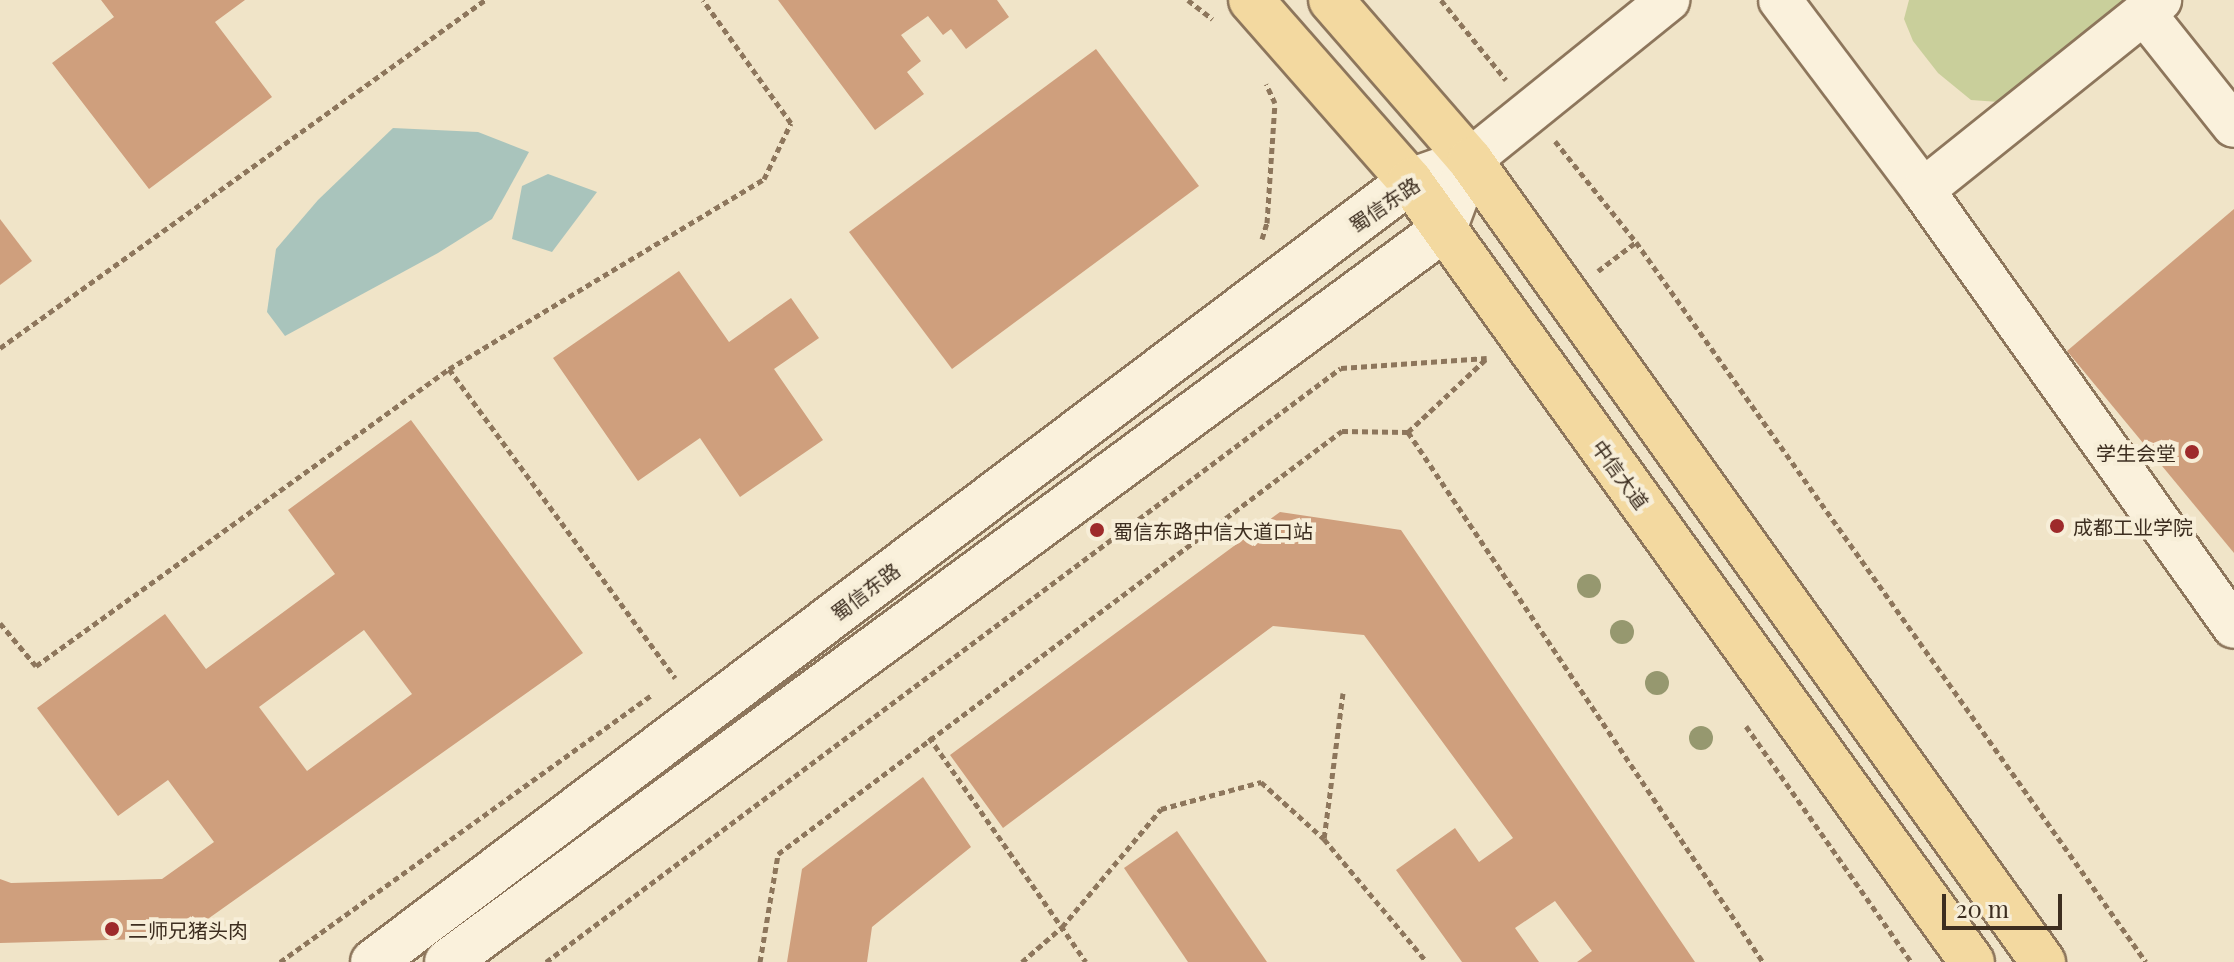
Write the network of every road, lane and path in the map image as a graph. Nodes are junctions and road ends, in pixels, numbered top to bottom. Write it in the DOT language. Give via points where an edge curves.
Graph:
graph roads {
  1 [pos="485,0"];
  2 [pos="703,0"];
  3 [pos="1188,0"];
  4 [pos="1331,0"];
  5 [pos="1668,0"];
  6 [pos="1780,0"];
  7 [pos="2152,7"];
  8 [pos="1237,14"];
  9 [pos="1262,77"];
  10 [pos="2234,126"];
  11 [pos="1470,160"];
  12 [pos="1410,181"];
  13 [pos="1923,190"];
  14 [pos="1444,229"];
  15 [pos="1636,242"];
  16 [pos="1258,249"];
  17 [pos="0,348"];
  18 [pos="1487,358"];
  19 [pos="449,369"];
  20 [pos="1496,371"];
  21 [pos="1408,432"];
  22 [pos="0,623"];
  23 [pos="2234,627"];
  24 [pos="688,668"];
  25 [pos="675,678"];
  26 [pos="1343,693"];
  27 [pos="1740,718"];
  28 [pos="929,737"];
  29 [pos="1324,839"];
  30 [pos="1062,927"];
  31 [pos="280,962"];
  32 [pos="373,962"];
  33 [pos="447,962"];
  34 [pos="546,962"];
  35 [pos="760,962"];
  36 [pos="1022,962"];
  37 [pos="1086,962"];
  38 [pos="1427,962"];
  39 [pos="1763,962"];
  40 [pos="1911,962"];
  41 [pos="1972,962"];
  42 [pos="2043,962"];
  43 [pos="2146,962"];
  1 -- 17 [label="path"];
  2 -- 19 [label="path" via="791,123 764,179"];
  3 -- 8 [label="path"];
  4 -- 11 [label="main road"];
  5 -- 11 [label="street"];
  6 -- 13 [label="street"];
  7 -- 10 [label="street"];
  7 -- 13 [label="street"];
  8 -- 12 [label="main road, 中信大道"];
  9 -- 16 [label="path" via="1275,103 1267,223"];
  11 -- 12 [label="main road, 蜀信东路"];
  11 -- 14 [label="main road"];
  11 -- 42 [label="main road"];
  12 -- 14 [label="main road, 中信大道"];
  12 -- 32 [label="main road, 蜀信东路"];
  13 -- 23 [label="street"];
  14 -- 33 [label="main road"];
  14 -- 41 [label="main road, 中信大道"];
  15 -- 43 [label="path"];
  18 -- 20 [label="path"];
  18 -- 21 [label="path"];
  18 -- 34 [label="path" via="1341,368"];
  19 -- 22 [label="path" via="36,666"];
  19 -- 25 [label="path"];
  21 -- 28 [label="path" via="1342,431"];
  21 -- 39 [label="path"];
  24 -- 25 [label="path"];
  25 -- 31 [label="path"];
  26 -- 29 [label="path"];
  27 -- 40 [label="path"];
  28 -- 30 [label="path"];
  28 -- 35 [label="path" via="778,854"];
  29 -- 30 [label="path" via="1261,782 1161,809"];
  29 -- 38 [label="path"];
  30 -- 36 [label="path"];
  30 -- 37 [label="path"];
}
